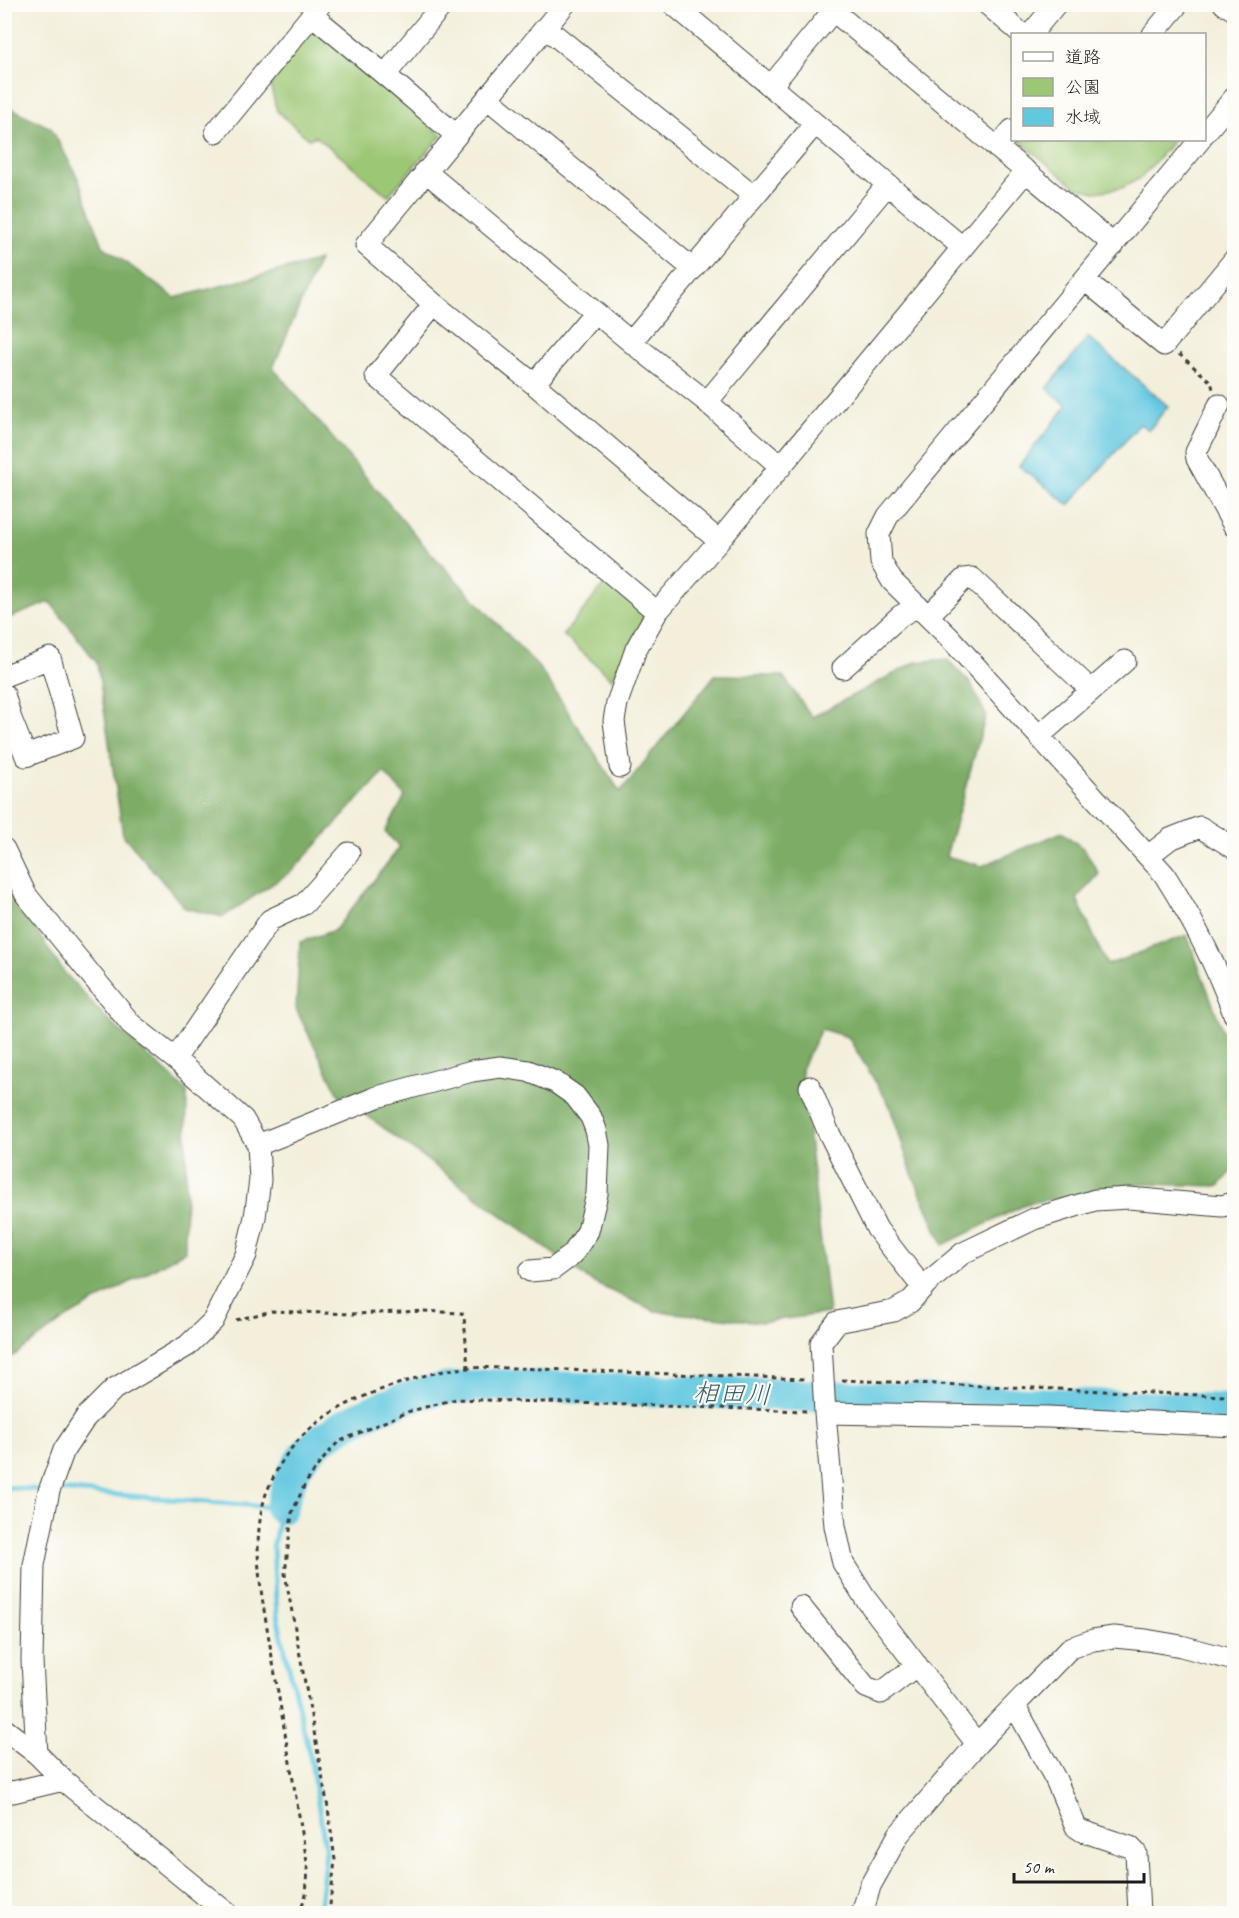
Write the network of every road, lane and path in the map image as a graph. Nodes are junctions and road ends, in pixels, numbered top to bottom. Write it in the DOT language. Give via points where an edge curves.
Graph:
graph roads {
  1 [pos="443,4"];
  2 [pos="565,4"];
  3 [pos="673,4"];
  4 [pos="987,4"];
  5 [pos="1056,4"];
  6 [pos="1178,4"];
  7 [pos="1224,4"];
  8 [pos="829,8"];
  9 [pos="316,10"];
  10 [pos="1234,10"];
  11 [pos="546,28"];
  12 [pos="1021,33"];
  13 [pos="1032,33"];
  14 [pos="1154,33"];
  15 [pos="385,75"];
  16 [pos="771,86"];
  17 [pos="487,98"];
  18 [pos="1234,98"];
  19 [pos="814,124"];
  20 [pos="1011,131"];
  21 [pos="216,132"];
  22 [pos="1206,132"];
  23 [pos="456,135"];
  24 [pos="1199,141"];
  25 [pos="997,148"];
  26 [pos="425,171"];
  27 [pos="1026,171"];
  28 [pos="887,185"];
  29 [pos="754,196"];
  30 [pos="1114,245"];
  31 [pos="962,247"];
  32 [pos="1234,260"];
  33 [pos="693,269"];
  34 [pos="1085,280"];
  35 [pos="434,304"];
  36 [pos="595,312"];
  37 [pos="631,342"];
  38 [pos="1166,343"];
  39 [pos="534,384"];
  40 [pos="707,402"];
  41 [pos="1219,405"];
  42 [pos="781,467"];
  43 [pos="1227,495"];
  44 [pos="1234,526"];
  45 [pos="719,541"];
  46 [pos="919,607"];
  47 [pos="657,612"];
  48 [pos="1125,662"];
  49 [pos="843,668"];
  50 [pos="4,676"];
  51 [pos="1091,690"];
  52 [pos="4,694"];
  53 [pos="8,720"];
  54 [pos="1039,736"];
  55 [pos="620,767"];
  56 [pos="1234,848"];
  57 [pos="4,849"];
  58 [pos="349,853"];
  59 [pos="1148,856"];
  60 [pos="1234,1014"];
  61 [pos="175,1059"];
  62 [pos="810,1087"];
  63 [pos="258,1145"];
  64 [pos="1234,1203"];
  65 [pos="530,1271"];
  66 [pos="923,1288"];
  67 [pos="215,1317"];
  68 [pos="468,1368"];
  69 [pos="823,1379"];
  70 [pos="1234,1393"];
  71 [pos="824,1410"];
  72 [pos="1234,1426"];
  73 [pos="801,1607"];
  74 [pos="1234,1660"];
  75 [pos="916,1665"];
  76 [pos="1015,1706"];
  77 [pos="4,1729"];
  78 [pos="977,1744"];
  79 [pos="37,1754"];
  80 [pos="63,1780"];
  81 [pos="4,1791"];
  82 [pos="228,1914"];
  83 [pos="299,1914"];
  84 [pos="329,1914"];
  85 [pos="862,1914"];
  86 [pos="1139,1914"];
  1 -- 15 [label="street"];
  2 -- 11 [label="street"];
  3 -- 16 [label="street"];
  4 -- 12 [label="street"];
  5 -- 13 [label="street"];
  6 -- 14 [label="street"];
  7 -- 10 [label="street"];
  8 -- 16 [label="street"];
  8 -- 25 [label="street"];
  9 -- 15 [label="street"];
  9 -- 21 [label="street"];
  11 -- 17 [label="street"];
  11 -- 29 [label="street"];
  15 -- 23 [label="street"];
  16 -- 19 [label="street"];
  17 -- 23 [label="street"];
  17 -- 33 [label="street"];
  18 -- 22 [label="street"];
  19 -- 28 [label="street"];
  19 -- 29 [label="street"];
  20 -- 25 [label="street"];
  23 -- 26 [label="street"];
  24 -- 30 [label="street"];
  25 -- 27 [label="street"];
  26 -- 35 [label="street" via="366,245"];
  26 -- 36 [label="street"];
  27 -- 30 [label="street"];
  27 -- 31 [label="street"];
  28 -- 31 [label="street"];
  28 -- 40 [label="street"];
  29 -- 33 [label="street"];
  30 -- 34 [label="street"];
  31 -- 42 [label="street"];
  32 -- 38 [label="street"];
  33 -- 37 [label="street"];
  34 -- 38 [label="street"];
  34 -- 46 [label="street" via="888,516 879,534 881,562 892,581"];
  35 -- 39 [label="street"];
  35 -- 47 [label="street" via="376,376"];
  36 -- 37 [label="street"];
  36 -- 39 [label="street"];
  37 -- 40 [label="street"];
  38 -- 41 [label="path" via="1211,382"];
  39 -- 45 [label="street"];
  40 -- 42 [label="street"];
  41 -- 43 [label="street" via="1196,452 1197,459"];
  42 -- 45 [label="street"];
  43 -- 44 [label="street"];
  45 -- 47 [label="street"];
  46 -- 49 [label="street" via="900,616"];
  46 -- 51 [label="street" via="972,578"];
  46 -- 54 [label="street"];
  47 -- 55 [label="street" via="636,649 617,703 614,721"];
  48 -- 51 [label="street"];
  50 -- 53 [label="street" via="50,658 73,738 26,756"];
  51 -- 54 [label="street"];
  52 -- 53 [label="street"];
  54 -- 59 [label="street"];
  56 -- 59 [label="street" via="1200,827 1170,839"];
  57 -- 61 [label="street" via="26,895 71,952 130,1024"];
  58 -- 61 [label="street" via="304,904 270,921"];
  59 -- 60 [label="street" via="1182,903 1221,979"];
  61 -- 63 [label="street" via="243,1119"];
  62 -- 66 [label="street" via="877,1229"];
  63 -- 65 [label="street" via="377,1097 472,1071 500,1067 528,1071 555,1082 575,1096 596,1130 597,1194 588,1231 572,1255 553,1269"];
  63 -- 67 [label="street" via="260,1180 246,1255"];
  64 -- 66 [label="street" via="1222,1206 1129,1198 1095,1200 1035,1219 963,1253"];
  66 -- 69 [label="street" via="894,1311 837,1322 821,1343"];
  67 -- 68 [label="path" via="235,1320 272,1311 462,1313"];
  67 -- 79 [label="street" via="187,1346 114,1389 86,1417 64,1450 49,1491 34,1565 32,1661"];
  68 -- 69 [label="path"];
  68 -- 83 [label="path" via="424,1375 336,1409 296,1442 279,1465 265,1496 258,1540 258,1574 308,1868 306,1894"];
  69 -- 70 [label="path" via="1225,1396"];
  69 -- 71 [label="street"];
  71 -- 72 [label="street"];
  71 -- 75 [label="street" via="835,1526 843,1563"];
  71 -- 84 [label="path" via="456,1399 407,1412 338,1442 305,1484 292,1513 285,1574 335,1860"];
  73 -- 75 [label="street" via="866,1687 881,1693"];
  74 -- 76 [label="street" via="1146,1640 1092,1640 1070,1648"];
  75 -- 78 [label="street"];
  76 -- 78 [label="street"];
  76 -- 86 [label="street" via="1056,1780 1076,1827 1130,1847 1136,1853"];
  77 -- 79 [label="street"];
  78 -- 85 [label="street" via="899,1834 870,1886"];
  79 -- 80 [label="street"];
  80 -- 81 [label="street"];
  80 -- 82 [label="street"];
}
